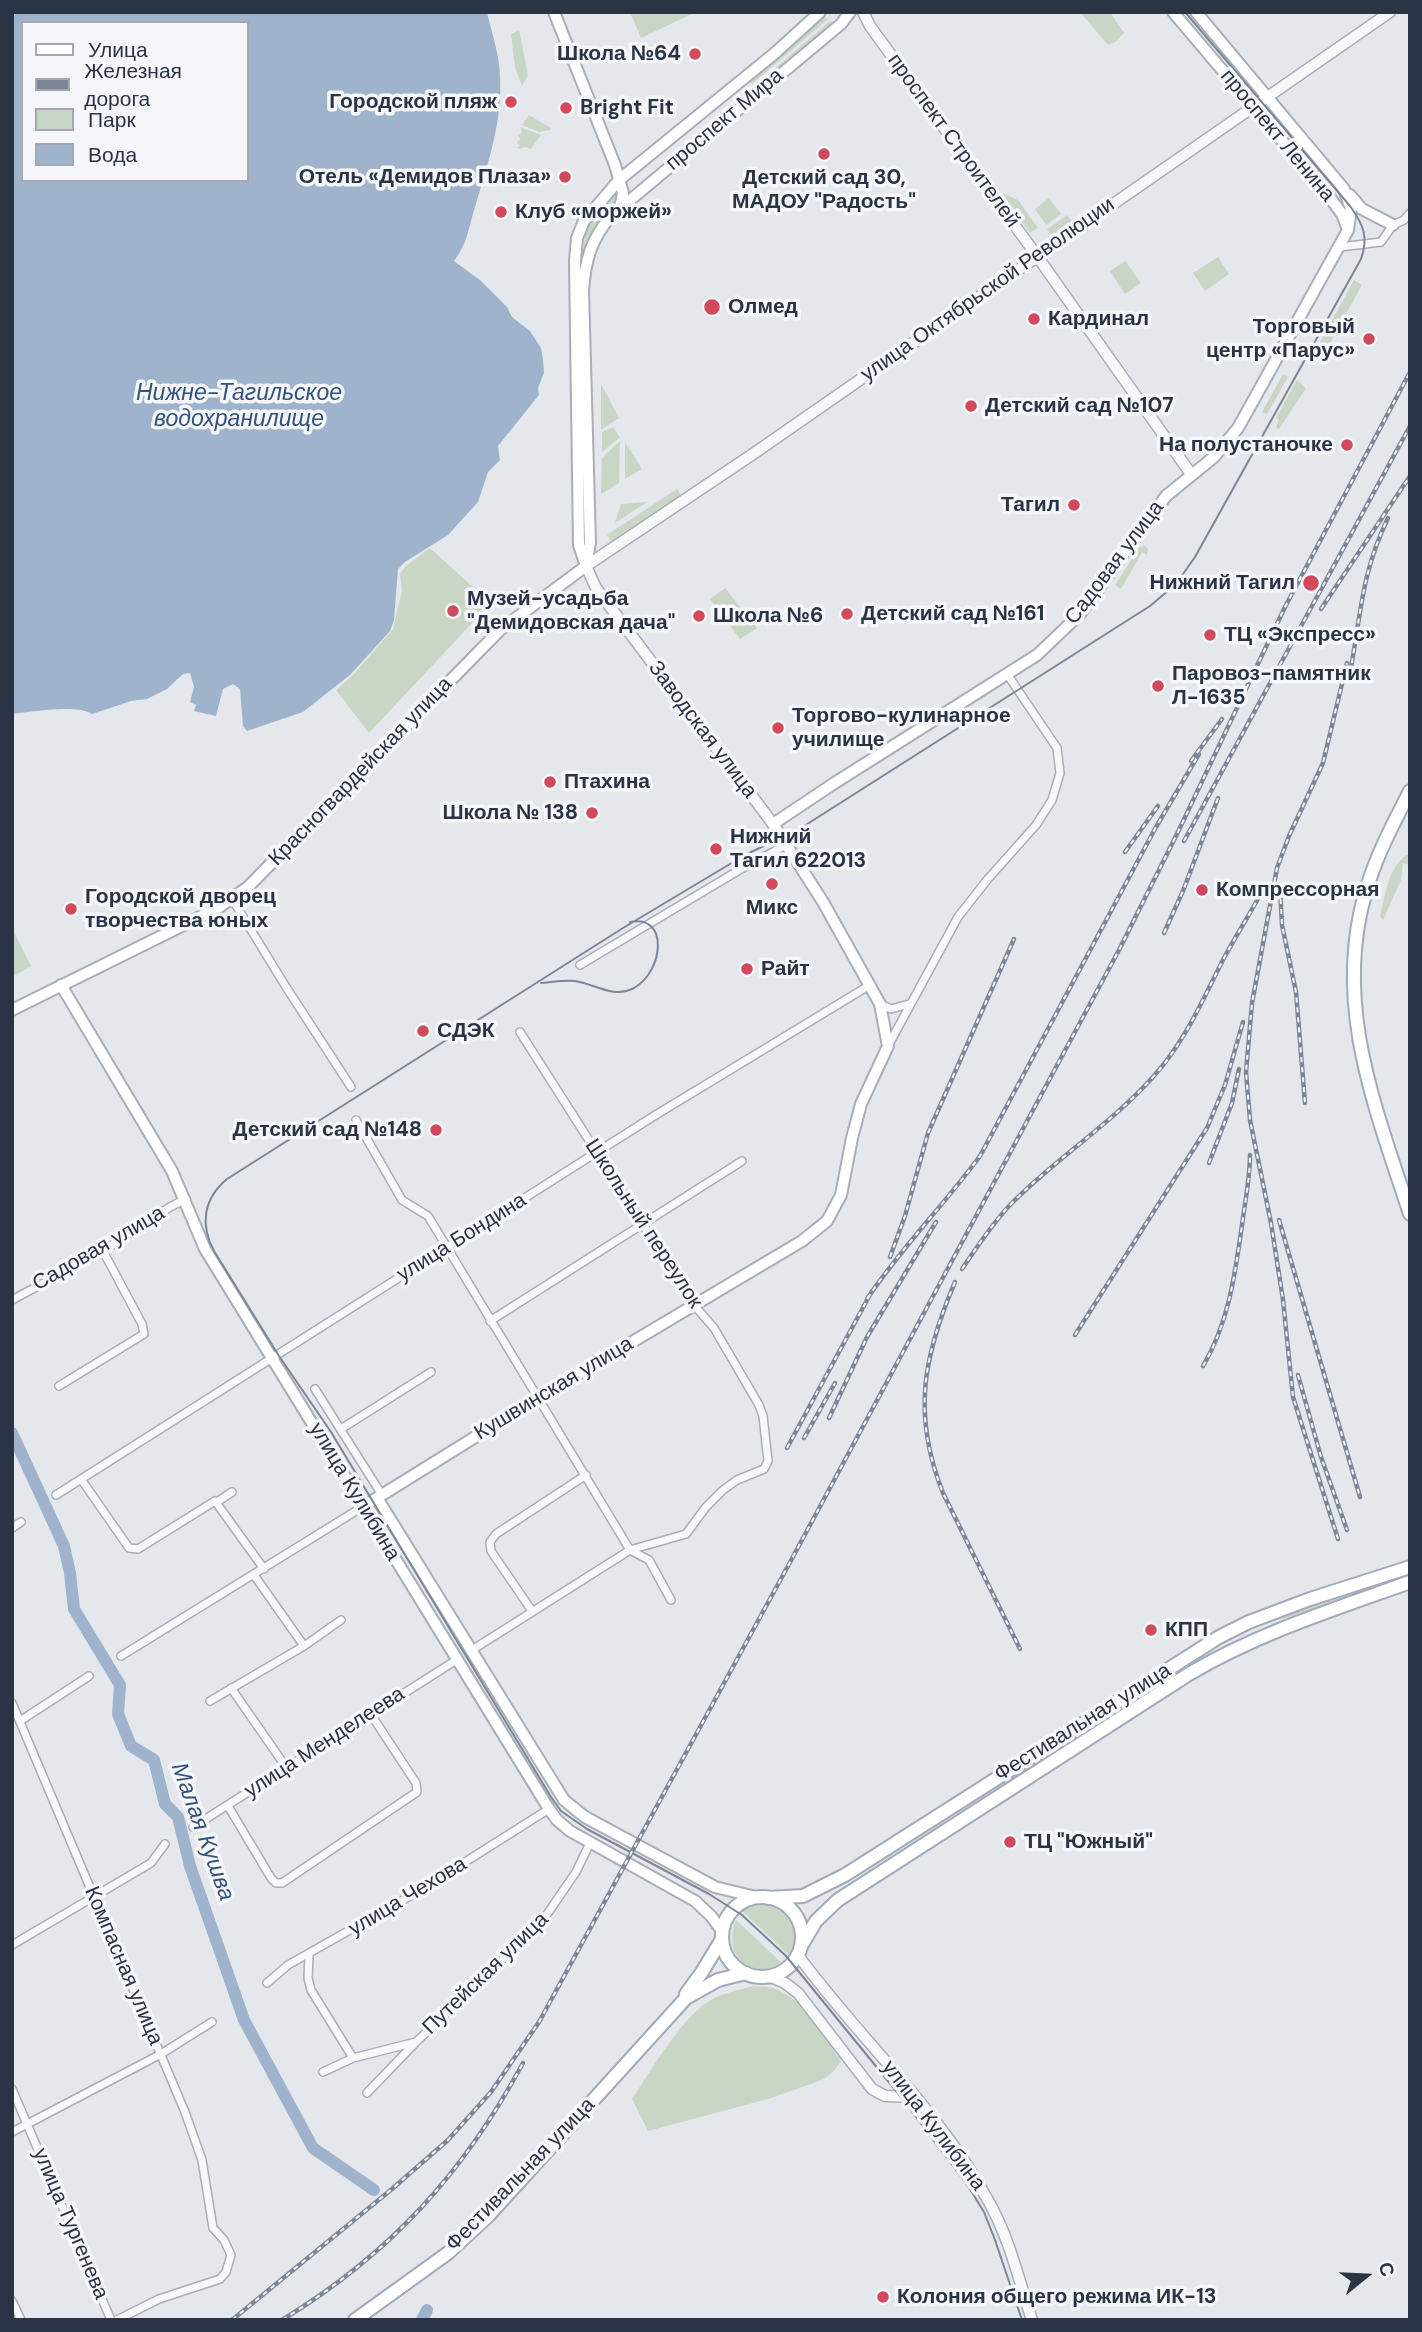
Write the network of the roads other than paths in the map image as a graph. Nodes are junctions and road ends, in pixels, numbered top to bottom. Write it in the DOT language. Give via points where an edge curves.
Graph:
graph roads {
  1 [pos="554,12"];
  2 [pos="820,12"];
  3 [pos="850,12"];
  4 [pos="863,12"];
  5 [pos="1173,12"];
  6 [pos="1196,12"];
  7 [pos="1390,12"];
  8 [pos="1266,96"];
  9 [pos="1252,107"];
  10 [pos="619,180"];
  11 [pos="1344,188"];
  12 [pos="620,208"];
  13 [pos="1410,213"];
  14 [pos="1393,225"];
  15 [pos="1348,230"];
  16 [pos="577,238"];
  17 [pos="1340,247"];
  18 [pos="1037,256"];
  19 [pos="1191,474"];
  20 [pos="586,566"];
  21 [pos="1007,674"];
  22 [pos="1410,791"];
  23 [pos="774,824"];
  24 [pos="788,844"];
  25 [pos="232,899"];
  26 [pos="580,965"];
  27 [pos="61,985"];
  28 [pos="870,985"];
  29 [pos="880,1004"];
  30 [pos="910,1004"];
  31 [pos="12,1010"];
  32 [pos="520,1032"];
  33 [pos="888,1046"];
  34 [pos="351,1087"];
  35 [pos="356,1121"];
  36 [pos="596,1154"];
  37 [pos="742,1161"];
  38 [pos="186,1199"];
  39 [pos="1410,1214"];
  40 [pos="642,1225"];
  41 [pos="447,1246"];
  42 [pos="103,1251"];
  43 [pos="12,1300"];
  44 [pos="694,1305"];
  45 [pos="490,1321"];
  46 [pos="273,1359"];
  47 [pos="431,1372"];
  48 [pos="59,1386"];
  49 [pos="315,1389"];
  50 [pos="538,1398"];
  51 [pos="341,1429"];
  52 [pos="586,1475"];
  53 [pos="81,1479"];
  54 [pos="232,1492"];
  55 [pos="56,1495"];
  56 [pos="380,1496"];
  57 [pos="217,1502"];
  58 [pos="364,1506"];
  59 [pos="21,1522"];
  60 [pos="12,1528"];
  61 [pos="630,1550"];
  62 [pos="1410,1561"];
  63 [pos="1410,1567"];
  64 [pos="264,1569"];
  65 [pos="254,1575"];
  66 [pos="1382,1576"];
  67 [pos="1410,1582"];
  68 [pos="1410,1587"];
  69 [pos="1394,1589"];
  70 [pos="671,1600"];
  71 [pos="532,1611"];
  72 [pos="1265,1616"];
  73 [pos="341,1620"];
  74 [pos="1272,1632"];
  75 [pos="304,1646"];
  76 [pos="472,1650"];
  77 [pos="121,1656"];
  78 [pos="458,1659"];
  79 [pos="89,1676"];
  80 [pos="1140,1687"];
  81 [pos="231,1688"];
  82 [pos="210,1701"];
  83 [pos="1149,1701"];
  84 [pos="12,1703"];
  85 [pos="370,1713"];
  86 [pos="20,1721"];
  87 [pos="286,1767"];
  88 [pos="228,1807"];
  89 [pos="549,1809"];
  90 [pos="193,1827"];
  91 [pos="590,1843"];
  92 [pos="165,1844"];
  93 [pos="762,1897"];
  94 [pos="94,1898"];
  95 [pos="722,1935"];
  96 [pos="12,1945"];
  97 [pos="798,1951"];
  98 [pos="309,1955"];
  99 [pos="746,1973"];
  100 [pos="769,1976"];
  101 [pos="267,1983"];
  102 [pos="672,2014"];
  103 [pos="212,2022"];
  104 [pos="416,2042"];
  105 [pos="160,2054"];
  106 [pos="353,2058"];
  107 [pos="323,2072"];
  108 [pos="12,2089"];
  109 [pos="367,2093"];
  110 [pos="916,2097"];
  111 [pos="27,2123"];
  112 [pos="12,2132"];
  113 [pos="12,2301"];
  114 [pos="21,2320"];
  115 [pos="111,2320"];
  116 [pos="117,2320"];
  117 [pos="355,2320"];
  118 [pos="1032,2320"];
  1 -- 10 [label="main road"];
  2 -- 10 [label="main road, проспект Мира"];
  3 -- 12 [label="main road, проспект Мира"];
  4 -- 18 [label="street, проспект Строителей"];
  5 -- 9 [label="main road, проспект Ленина"];
  6 -- 8 [label="main road, проспект Ленина"];
  7 -- 8 [label="street, улица Октябрьской Революции"];
  8 -- 9 [label="street, улица Октябрьской Революции"];
  8 -- 11 [label="main road, проспект Ленина"];
  9 -- 15 [label="main road, проспект Ленина" via="1334,202"];
  9 -- 18 [label="street, улица Октябрьской Революции"];
  10 -- 12 [label="main road" via="623,193"];
  10 -- 16 [label="main road, проспект Мира" via="587,215"];
  11 -- 14 [label="main road, проспект Ленина" via="1362,209"];
  11 -- 15 [label="main road, проспект Ленина" via="1350,206"];
  12 -- 20 [label="main road, проспект Мира" via="600,228 585,268 590,543"];
  13 -- 14 [label="street"];
  14 -- 17 [label="street" via="1381,242"];
  15 -- 17 [label="main road, Садовая улица"];
  16 -- 20 [label="main road, Заводская улица" via="579,545"];
  17 -- 19 [label="main road, Садовая улица" via="1238,428 1214,457"];
  18 -- 19 [label="street, проспект Строителей"];
  18 -- 20 [label="street, улица Октябрьской Революции"];
  19 -- 21 [label="main road, Садовая улица" via="1166,496 1079,615 1037,655"];
  20 -- 23 [label="street, Заводская улица" via="596,588"];
  20 -- 25 [label="main road, Красногвардейская улица" via="514,618 267,870"];
  21 -- 23 [label="main road, Садовая улица"];
  21 -- 30 [label="street" via="1057,748 1061,766 1052,800 958,917"];
  22 -- 39 [label="main road" via="1365,894 1352,993 1366,1077"];
  23 -- 24 [label="main road, Заводская улица"];
  24 -- 26 [label="street"];
  24 -- 28 [label="main road, Заводская улица"];
  25 -- 27 [label="main road, Красногвардейская улица"];
  25 -- 34 [label="street"];
  27 -- 31 [label="main road, Красногвардейская улица"];
  27 -- 38 [label="main road, улица Кулибина"];
  28 -- 29 [label="main road, Заводская улица"];
  28 -- 36 [label="street, улица Бондина"];
  29 -- 30 [label="street" via="891,1009"];
  29 -- 33 [label="main road, Заводская улица"];
  30 -- 33 [label="street"];
  32 -- 36 [label="street, Школьный переулок"];
  33 -- 44 [label="main road, Кушвинская улица" via="861,1104 841,1195 827,1221 802,1241"];
  35 -- 41 [label="street" via="402,1200 427,1214"];
  36 -- 40 [label="street, Школьный переулок"];
  36 -- 41 [label="street, улица Бондина"];
  37 -- 40 [label="street"];
  38 -- 42 [label="street, Садовая улица"];
  38 -- 46 [label="main road, улица Кулибина" via="205,1249"];
  40 -- 44 [label="street, Школьный переулок"];
  40 -- 45 [label="street"];
  41 -- 45 [label="street"];
  41 -- 46 [label="street, улица Бондина"];
  42 -- 43 [label="street, Садовая улица"];
  42 -- 48 [label="street" via="144,1334"];
  44 -- 50 [label="main road, Кушвинская улица"];
  44 -- 61 [label="street, Школьный переулок" via="714,1328 763,1416 768,1464 723,1490 686,1534"];
  45 -- 50 [label="street"];
  46 -- 53 [label="street, улица Бондина"];
  46 -- 58 [label="main road, улица Кулибина"];
  47 -- 51 [label="street"];
  49 -- 51 [label="street"];
  50 -- 52 [label="street"];
  50 -- 56 [label="main road, Кушвинская улица"];
  51 -- 56 [label="street"];
  52 -- 61 [label="street"];
  52 -- 71 [label="street" via="490,1542 491,1552"];
  53 -- 55 [label="street, улица Бондина"];
  53 -- 57 [label="street" via="124,1545 134,1549"];
  54 -- 57 [label="street"];
  56 -- 58 [label="main road, Кушвинская улица"];
  56 -- 76 [label="main road, улица Кулибина"];
  57 -- 64 [label="street"];
  58 -- 64 [label="street, Кушвинская улица"];
  58 -- 78 [label="main road, улица Кулибина"];
  59 -- 60 [label="street"];
  61 -- 70 [label="street" via="649,1560"];
  61 -- 71 [label="street"];
  62 -- 66 [label="main road"];
  63 -- 66 [label="main road, Фестивальная улица"];
  64 -- 65 [label="street, Кушвинская улица"];
  65 -- 75 [label="street"];
  65 -- 77 [label="street, Кушвинская улица"];
  66 -- 72 [label="main road, Фестивальная улица"];
  67 -- 69 [label="main road"];
  68 -- 69 [label="main road"];
  69 -- 74 [label="main road, Фестивальная улица"];
  71 -- 76 [label="street"];
  72 -- 74 [label="main road"];
  72 -- 80 [label="main road, Фестивальная улица" via="1219,1637"];
  73 -- 75 [label="street"];
  74 -- 83 [label="main road, Фестивальная улица" via="1217,1657"];
  75 -- 81 [label="street"];
  76 -- 93 [label="main road, улица Кулибина" via="564,1800 576,1811 715,1887"];
  78 -- 85 [label="street, улица Менделеева"];
  78 -- 89 [label="main road, улица Кулибина"];
  79 -- 86 [label="street"];
  80 -- 83 [label="main road"];
  80 -- 93 [label="main road, Фестивальная улица" via="835,1880 803,1896"];
  81 -- 82 [label="street"];
  81 -- 87 [label="street"];
  83 -- 97 [label="main road, Фестивальная улица" via="838,1900 816,1921"];
  84 -- 86 [label="street, Компасная улица"];
  85 -- 87 [label="street, улица Менделеева"];
  85 -- 88 [label="street" via="416,1783 417,1792 282,1883 274,1881"];
  86 -- 94 [label="street, Компасная улица"];
  87 -- 88 [label="street, улица Менделеева"];
  88 -- 90 [label="street, улица Менделеева"];
  89 -- 91 [label="main road, улица Кулибина"];
  89 -- 98 [label="street, улица Чехова"];
  91 -- 95 [label="main road, улица Кулибина" via="695,1901"];
  91 -- 104 [label="street, Путейская улица" via="541,1923"];
  92 -- 94 [label="street" via="151,1863"];
  93 -- 95 [label="main road" via="732,1910"];
  93 -- 97 [label="main road" via="783,1903 795,1915 800,1928"];
  94 -- 96 [label="street"];
  94 -- 105 [label="street, Компасная улица"];
  95 -- 99 [label="main road" via="729,1959"];
  95 -- 102 [label="main road, Фестивальная улица"];
  97 -- 100 [label="main road" via="784,1970"];
  97 -- 110 [label="street, улица Кулибина"];
  98 -- 101 [label="street, улица Чехова"];
  98 -- 106 [label="street" via="311,1990"];
  99 -- 100 [label="main road"];
  99 -- 102 [label="main road, Фестивальная улица" via="707,1985"];
  100 -- 110 [label="street" via="798,1993 872,2088 885,2096"];
  102 -- 117 [label="main road, Фестивальная улица" via="488,2216 448,2253"];
  103 -- 105 [label="street"];
  104 -- 106 [label="street"];
  104 -- 109 [label="street, Путейская улица"];
  105 -- 111 [label="street"];
  105 -- 116 [label="street, Компасная улица" via="202,2160 213,2228 230,2255 219,2279 168,2295"];
  106 -- 107 [label="street"];
  108 -- 111 [label="street, улица Тургенева"];
  110 -- 118 [label="street, улица Кулибина" via="992,2207"];
  111 -- 112 [label="street"];
  111 -- 115 [label="street, улица Тургенева"];
  113 -- 114 [label="street"];
}
